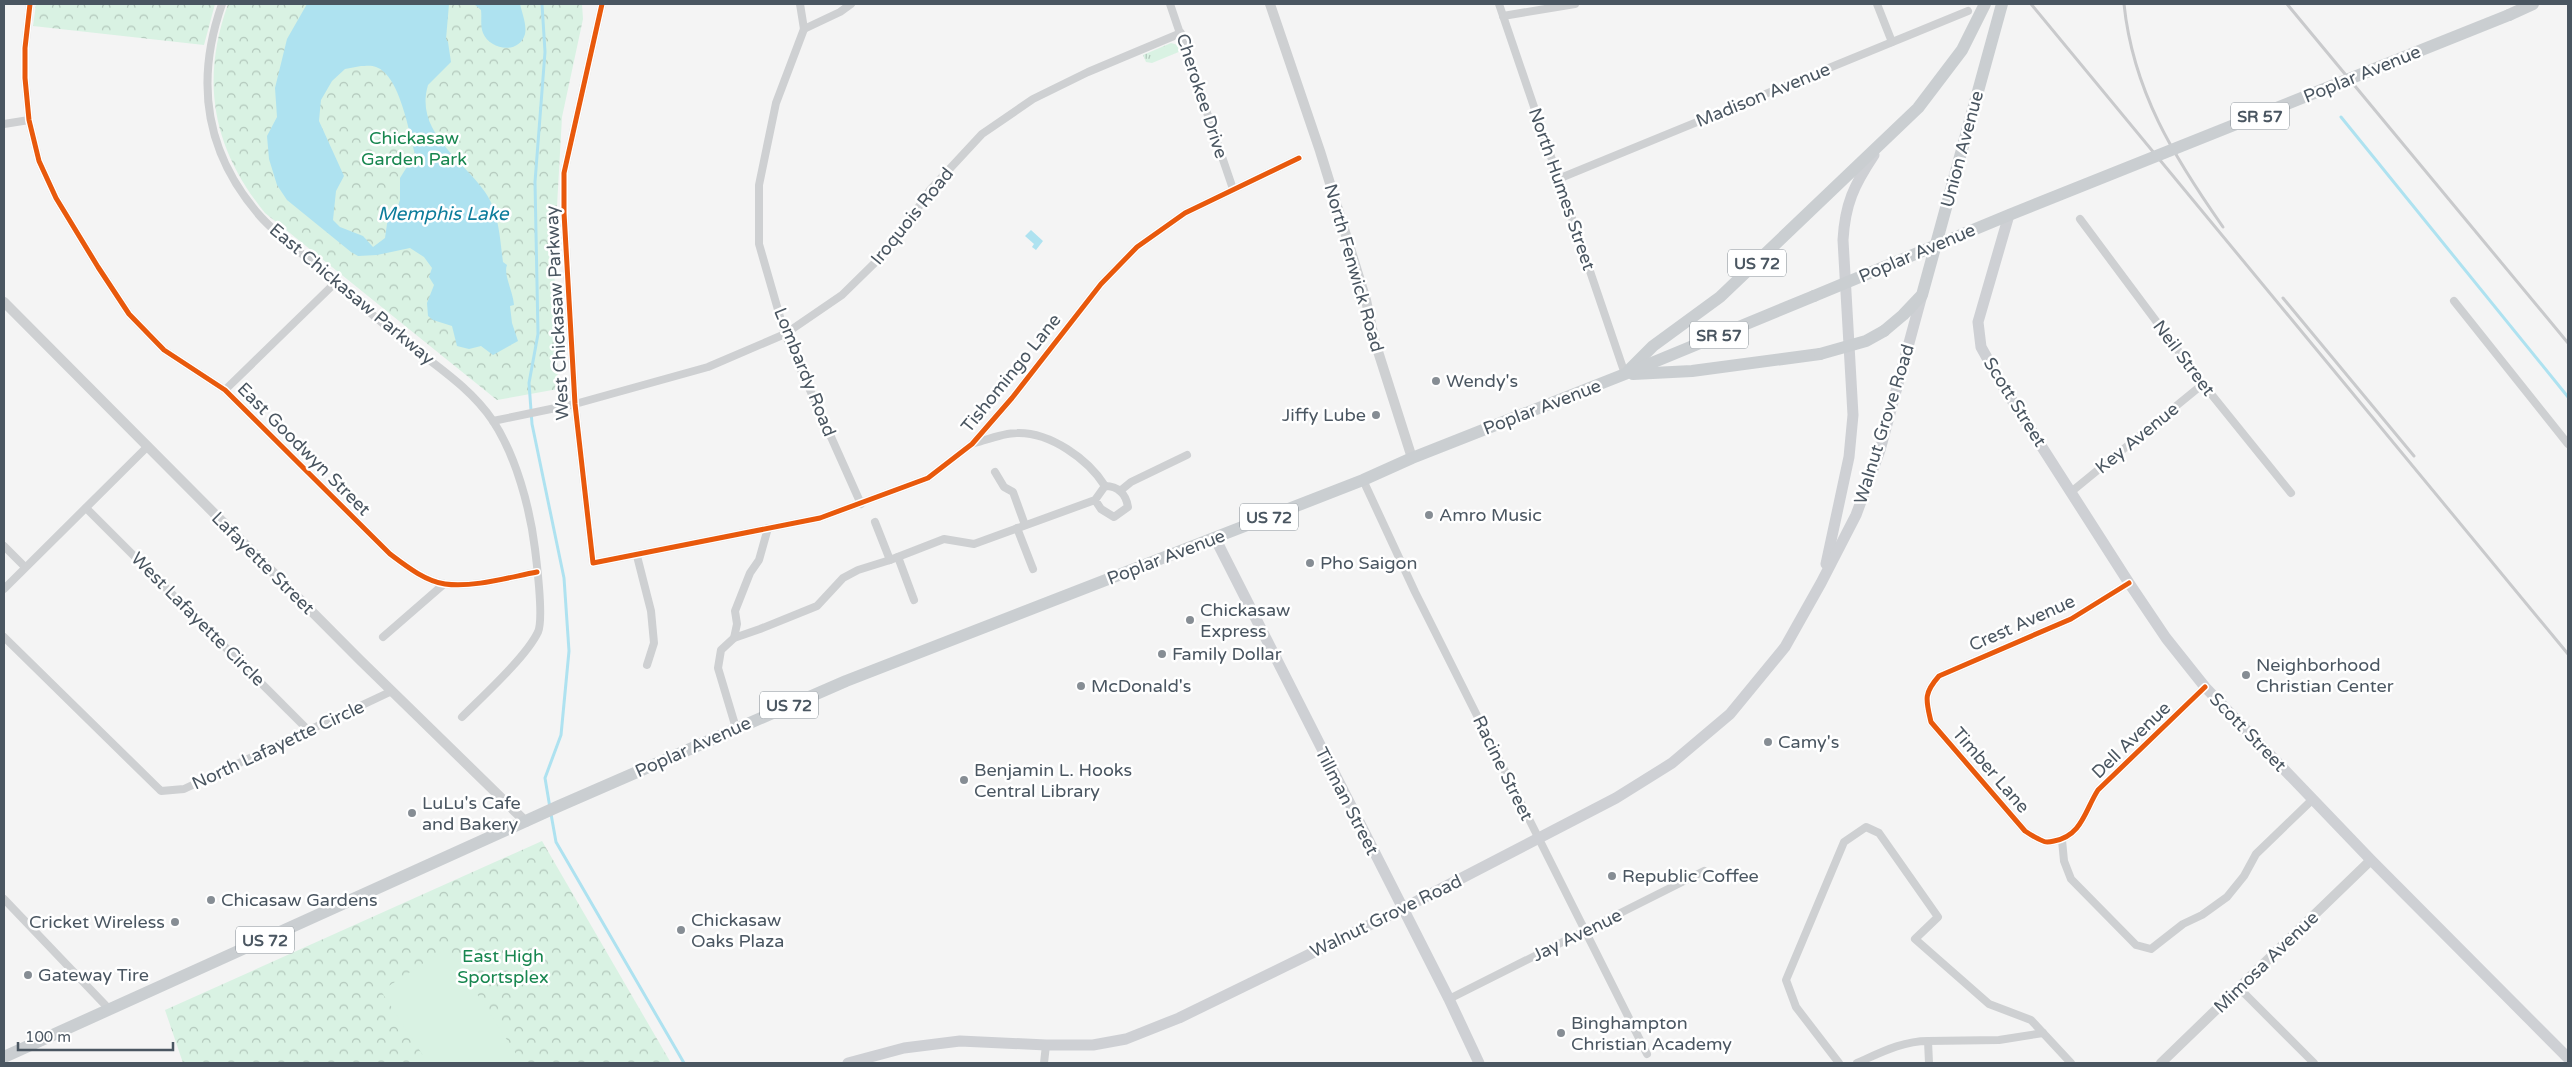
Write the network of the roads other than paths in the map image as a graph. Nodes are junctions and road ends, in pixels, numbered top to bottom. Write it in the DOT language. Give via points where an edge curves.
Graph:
graph roads {
  1 [pos="30,4"];
  2 [pos="222,4"];
  3 [pos="602,4"];
  4 [pos="800,4"];
  5 [pos="851,4"];
  6 [pos="1170,4"];
  7 [pos="1270,4"];
  8 [pos="1499,4"];
  9 [pos="1575,4"];
  10 [pos="1877,4"];
  11 [pos="1985,4"];
  12 [pos="2002,4"];
  13 [pos="2533,4"];
  14 [pos="1968,11"];
  15 [pos="1503,16"];
  16 [pos="804,29"];
  17 [pos="1181,32"];
  18 [pos="1892,42"];
  19 [pos="29,120"];
  20 [pos="4,124"];
  21 [pos="1882,143"];
  22 [pos="1299,158"];
  23 [pos="1558,179"];
  24 [pos="1233,189"];
  25 [pos="2010,215"];
  26 [pos="2080,219"];
  27 [pos="335,283"];
  28 [pos="1922,295"];
  29 [pos="2454,301"];
  30 [pos="4,302"];
  31 [pos="785,334"];
  32 [pos="1625,374"];
  33 [pos="2203,384"];
  34 [pos="225,390"];
  35 [pos="575,404"];
  36 [pos="493,421"];
  37 [pos="972,444"];
  38 [pos="2568,444"];
  39 [pos="147,447"];
  40 [pos="1187,455"];
  41 [pos="1412,458"];
  42 [pos="995,472"];
  43 [pos="1363,480"];
  44 [pos="1105,486"];
  45 [pos="1120,491"];
  46 [pos="2071,492"];
  47 [pos="2292,493"];
  48 [pos="1095,500"];
  49 [pos="861,504"];
  50 [pos="86,508"];
  51 [pos="875,522"];
  52 [pos="1026,526"];
  53 [pos="768,528"];
  54 [pos="1017,528"];
  55 [pos="1215,538"];
  56 [pos="4,546"];
  57 [pos="637,556"];
  58 [pos="894,559"];
  59 [pos="593,563"];
  60 [pos="25,568"];
  61 [pos="1033,569"];
  62 [pos="538,572"];
  63 [pos="1824,576"];
  64 [pos="2129,583"];
  65 [pos="444,584"];
  66 [pos="4,589"];
  67 [pos="914,600"];
  68 [pos="4,637"];
  69 [pos="382,637"];
  70 [pos="734,638"];
  71 [pos="647,664"];
  72 [pos="2205,687"];
  73 [pos="1928,689"];
  74 [pos="392,691"];
  75 [pos="462,717"];
  76 [pos="736,728"];
  77 [pos="309,731"];
  78 [pos="2313,799"];
  79 [pos="526,822"];
  80 [pos="1538,839"];
  81 [pos="2062,840"];
  82 [pos="2370,860"];
  83 [pos="1704,871"];
  84 [pos="4,899"];
  85 [pos="1402,909"];
  86 [pos="1585,931"];
  87 [pos="2239,988"];
  88 [pos="1449,999"];
  89 [pos="110,1010"];
  90 [pos="2043,1033"];
  91 [pos="1928,1041"];
  92 [pos="1046,1045"];
  93 [pos="1647,1054"];
  94 [pos="4,1057"];
  95 [pos="2568,1058"];
  96 [pos="848,1063"];
  97 [pos="1044,1063"];
  98 [pos="1479,1063"];
  99 [pos="1839,1063"];
  100 [pos="1857,1063"];
  101 [pos="1929,1063"];
  102 [pos="2071,1063"];
  103 [pos="2161,1063"];
  104 [pos="2314,1063"];
  1 -- 19 [label="street, East Goodwyn Street" via="25,48"];
  2 -- 27 [label="street, East Chickasaw Parkway" via="209,50 206,88 215,139 237,187 261,217"];
  3 -- 35 [label="street, West Chickasaw Parkway" via="564,173"];
  4 -- 16 [label="street, Lombardy Road"];
  5 -- 16 [label="street"];
  6 -- 17 [label="street, Cherokee Drive"];
  7 -- 41 [label="street, North Fenwick Road" via="1366,300 1375,342"];
  8 -- 15 [label="street, North Humes Street"];
  9 -- 15 [label="street"];
  10 -- 18 [label="street"];
  11 -- 21 [label="main road, US 72" via="1962,50 1918,108"];
  12 -- 28 [label="main road, Union Avenue / US 72"];
  13 -- 25 [label="main road, Poplar Avenue / SR 57, bridge"];
  14 -- 18 [label="street, Madison Avenue"];
  15 -- 23 [label="street, North Humes Street"];
  16 -- 31 [label="street, Lombardy Road" via="776,103 759,185 759,244"];
  17 -- 24 [label="street, Cherokee Drive"];
  17 -- 31 [label="street, Iroquois Road" via="1033,100 982,134 930,190 894,244 842,296"];
  18 -- 23 [label="street, Madison Avenue"];
  19 -- 20 [label="street"];
  19 -- 34 [label="street, East Goodwyn Street" via="39,161 56,198 129,314 164,350"];
  21 -- 32 [label="main road, US 72" via="1720,297 1653,346"];
  21 -- 63 [label="main road, Walnut Grove Road" via="1855,183 1844,222 1853,415 1849,457"];
  22 -- 24 [label="street, Tishomingo Lane"];
  23 -- 32 [label="street, North Humes Street"];
  24 -- 37 [label="street, Tishomingo Lane" via="1175,219 1124,259"];
  25 -- 32 [label="main road, Poplar Avenue / SR 57, bridge"];
  25 -- 46 [label="main road, Scott Street" via="1978,322 1981,347"];
  26 -- 33 [label="street, Neil Street"];
  27 -- 34 [label="street"];
  27 -- 36 [label="street, East Chickasaw Parkway" via="450,376"];
  28 -- 32 [label="main road, US 72, bridge" via="1884,331 1866,341 1820,354 1692,371"];
  28 -- 63 [label="main road, Walnut Grove Road" via="1880,450 1856,515"];
  29 -- 38 [label="street"];
  30 -- 39 [label="street, Lafayette Street"];
  31 -- 35 [label="street, Iroquois Road" via="708,367"];
  31 -- 49 [label="street, Lombardy Road"];
  32 -- 41 [label="main road, Poplar Avenue / US 72"];
  33 -- 46 [label="street, Key Avenue"];
  33 -- 47 [label="street, Neil Street"];
  34 -- 65 [label="street, East Goodwyn Street" via="390,554 413,571"];
  35 -- 36 [label="street, Iroquois Road"];
  35 -- 59 [label="street, West Chickasaw Parkway"];
  36 -- 62 [label="street, East Chickasaw Parkway" via="520,481"];
  37 -- 44 [label="street" via="1018,433 1053,441 1094,470"];
  37 -- 49 [label="street, Tishomingo Lane" via="928,478"];
  39 -- 50 [label="street"];
  39 -- 74 [label="street, Lafayette Street"];
  40 -- 45 [label="street" via="1131,482"];
  41 -- 43 [label="main road, Poplar Avenue / US 72"];
  42 -- 52 [label="street" via="1004,487 1013,492"];
  43 -- 55 [label="main road, Poplar Avenue / US 72"];
  43 -- 80 [label="street, Racine Street"];
  44 -- 45 [label="street"];
  44 -- 48 [label="street"];
  45 -- 48 [label="street" via="1127,499 1128,507 1114,517 1101,509"];
  46 -- 64 [label="main road, Scott Street"];
  48 -- 52 [label="street"];
  49 -- 53 [label="street, Tishomingo Lane" via="820,518"];
  50 -- 60 [label="street"];
  50 -- 77 [label="street, West Lafayette Circle"];
  51 -- 58 [label="street"];
  52 -- 54 [label="street"];
  53 -- 57 [label="street, Tishomingo Lane"];
  53 -- 70 [label="street" via="759,560 750,573 735,611"];
  54 -- 58 [label="street" via="974,544 944,538"];
  54 -- 61 [label="street"];
  55 -- 76 [label="main road, Poplar Avenue / US 72" via="846,681"];
  55 -- 85 [label="main road, Tillman Street"];
  56 -- 60 [label="street"];
  57 -- 59 [label="street, Tishomingo Lane"];
  57 -- 71 [label="street" via="652,611 654,643"];
  58 -- 67 [label="street"];
  58 -- 70 [label="street" via="843,578 817,606"];
  60 -- 66 [label="street"];
  62 -- 65 [label="street" via="485,582"];
  62 -- 75 [label="street, East Chickasaw Parkway" via="539,630 529,646"];
  63 -- 80 [label="main road, Walnut Grove Road" via="1785,646 1730,714 1672,763 1616,798"];
  64 -- 72 [label="main road, Scott Street" via="2166,638"];
  64 -- 73 [label="street, Crest Avenue" via="2071,619 1952,669 1939,676"];
  65 -- 69 [label="street"];
  68 -- 77 [label="street, North Lafayette Circle" via="161,791 184,789"];
  70 -- 76 [label="street" via="721,650 718,668"];
  72 -- 78 [label="main road, Scott Street"];
  72 -- 81 [label="street, Dell Avenue" via="2098,790 2077,830"];
  73 -- 81 [label="street, Timber Lane" via="1931,722 2026,831 2045,842"];
  74 -- 77 [label="street, North Lafayette Circle"];
  74 -- 79 [label="street, Lafayette Street"];
  76 -- 79 [label="main road, Poplar Avenue / US 72"];
  78 -- 81 [label="street" via="2256,854 2227,897 2183,924 2151,949 2136,945 2071,879 2064,861"];
  78 -- 82 [label="main road, Scott Street"];
  79 -- 89 [label="main road, Poplar Avenue / US 72"];
  80 -- 85 [label="main road, Walnut Grove Road"];
  80 -- 86 [label="street, Racine Street"];
  82 -- 87 [label="street, Mimosa Avenue"];
  82 -- 95 [label="main road, Scott Street"];
  83 -- 86 [label="street, Jay Avenue"];
  84 -- 89 [label="street"];
  85 -- 88 [label="main road, Tillman Street"];
  85 -- 92 [label="main road, Walnut Grove Road" via="1179,1018 1126,1039 1093,1044"];
  86 -- 88 [label="street, Jay Avenue"];
  86 -- 93 [label="street, Racine Street"];
  87 -- 103 [label="street, Mimosa Avenue"];
  87 -- 104 [label="street"];
  88 -- 98 [label="main road, Tillman Street"];
  89 -- 94 [label="main road, Poplar Avenue / US 72"];
  90 -- 91 [label="street" via="1999,1040"];
  90 -- 99 [label="street" via="2031,1020 1989,1004 1915,939 1938,917 1879,833 1866,827 1844,842 1786,980 1796,1006"];
  90 -- 102 [label="street"];
  91 -- 100 [label="street" via="1904,1044"];
  91 -- 101 [label="street"];
  92 -- 96 [label="main road, Walnut Grove Road" via="960,1041 904,1048"];
  92 -- 97 [label="street"];
}
